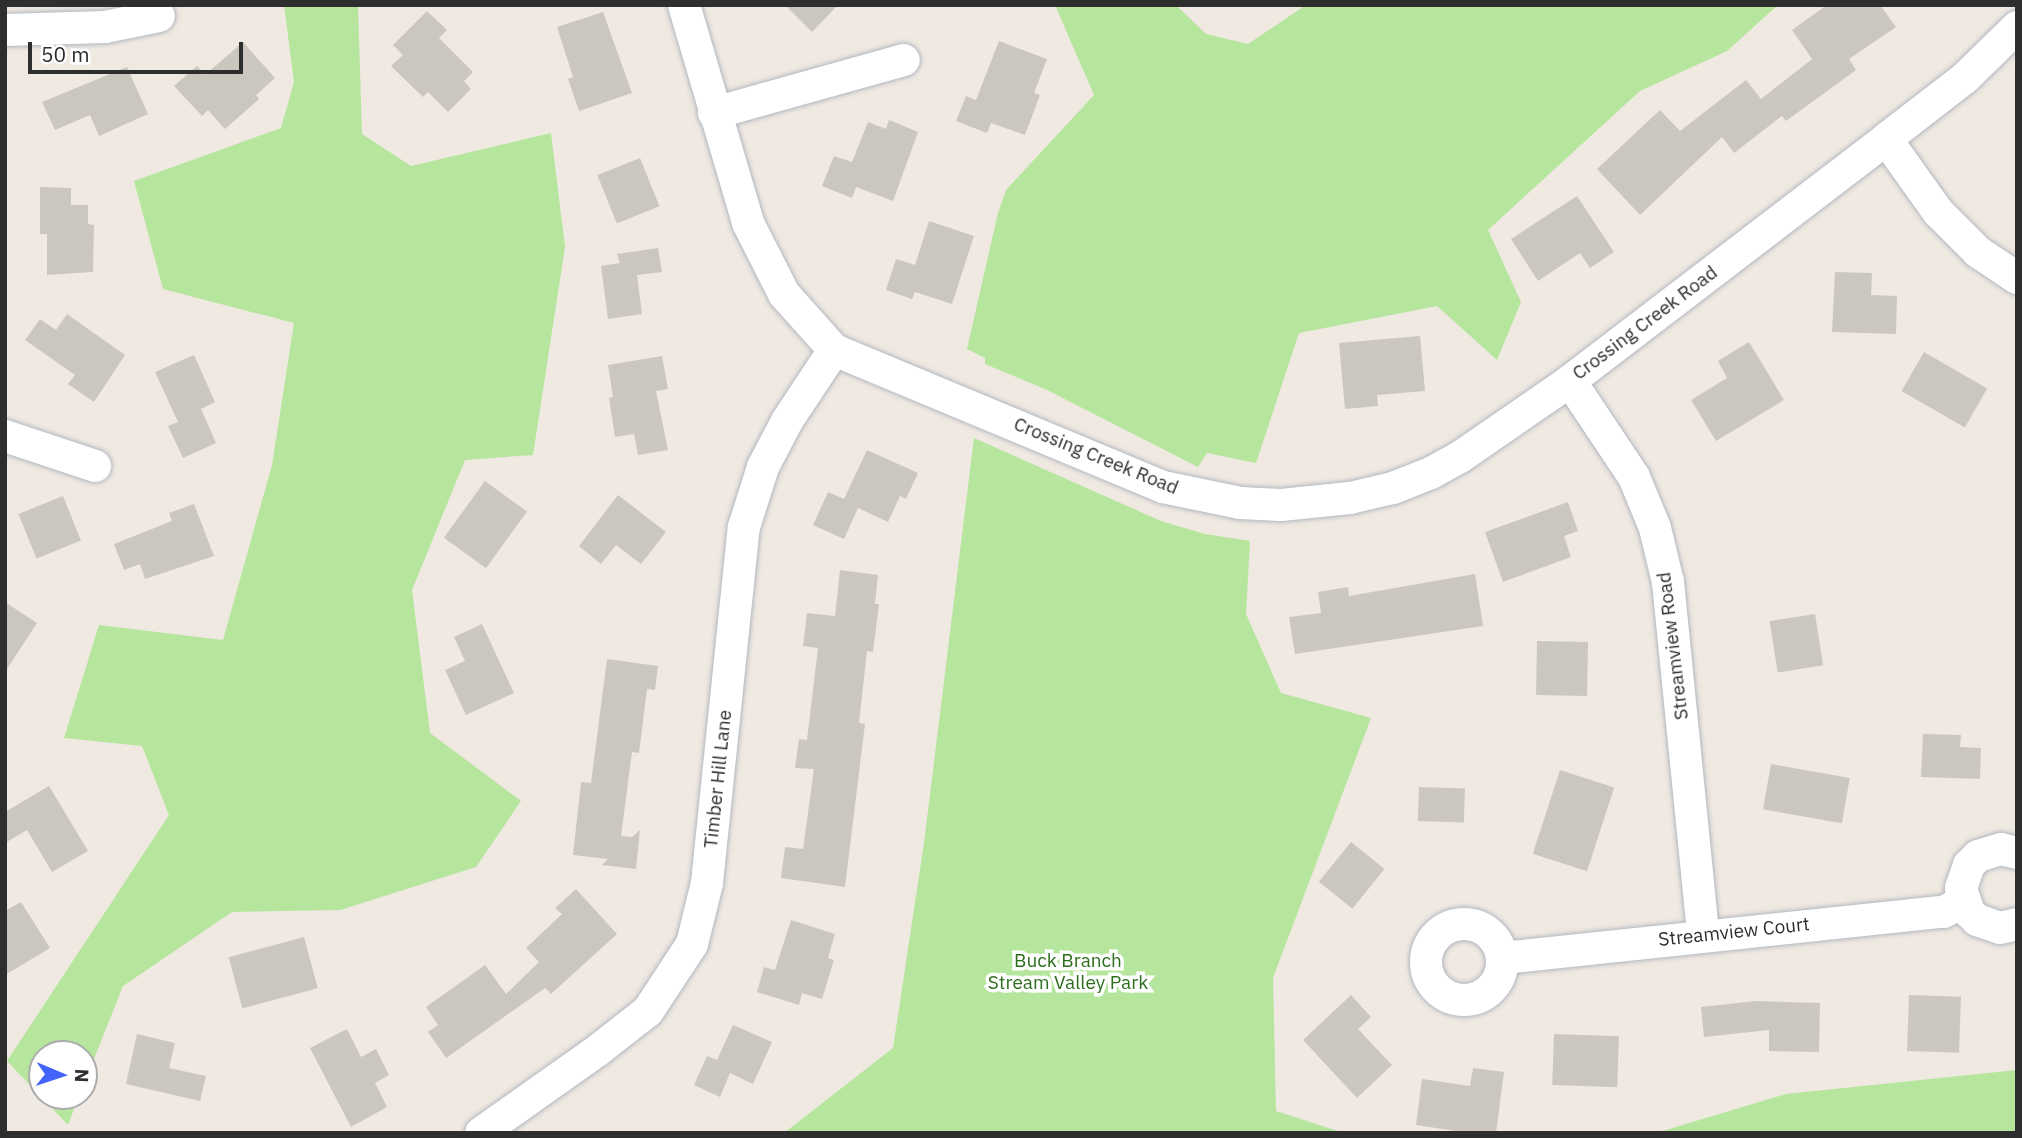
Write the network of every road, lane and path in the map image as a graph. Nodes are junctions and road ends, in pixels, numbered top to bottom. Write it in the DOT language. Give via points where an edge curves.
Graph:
graph roads {
  1 [pos="684,5"];
  2 [pos="159,16"];
  3 [pos="2017,27"];
  4 [pos="5,30"];
  5 [pos="904,60"];
  6 [pos="714,113"];
  7 [pos="1886,139"];
  8 [pos="2017,278"];
  9 [pos="834,350"];
  10 [pos="1570,381"];
  11 [pos="5,436"];
  12 [pos="95,466"];
  13 [pos="2017,853"];
  14 [pos="1963,901"];
  15 [pos="2017,925"];
  16 [pos="1703,935"];
  17 [pos="1503,958"];
  18 [pos="481,1133"];
  1 -- 6 [label="street, Crossing Creek Road"];
  2 -- 4 [label="street" via="105,27"];
  3 -- 7 [label="street, Crossing Creek Road" via="1965,78"];
  5 -- 6 [label="street"];
  6 -- 9 [label="street, Crossing Creek Road" via="748,223 765,260 784,294"];
  7 -- 8 [label="street" via="1938,212 1978,252"];
  7 -- 10 [label="street, Crossing Creek Road"];
  9 -- 10 [label="street, Crossing Creek Road" via="1163,487 1254,504 1350,498 1393,488 1460,457"];
  9 -- 18 [label="street, Timber Hill Lane" via="762,467 744,527 707,883 692,944 648,1011"];
  10 -- 16 [label="street, Streamview Road" via="1634,477 1656,527 1668,582"];
  11 -- 12 [label="street"];
  13 -- 14 [label="street" via="2001,849 1978,856 1964,876"];
  14 -- 15 [label="street" via="1969,912 1988,926"];
  14 -- 16 [label="street, Streamview Court" via="1944,912"];
  16 -- 17 [label="street, Streamview Court"];
}
